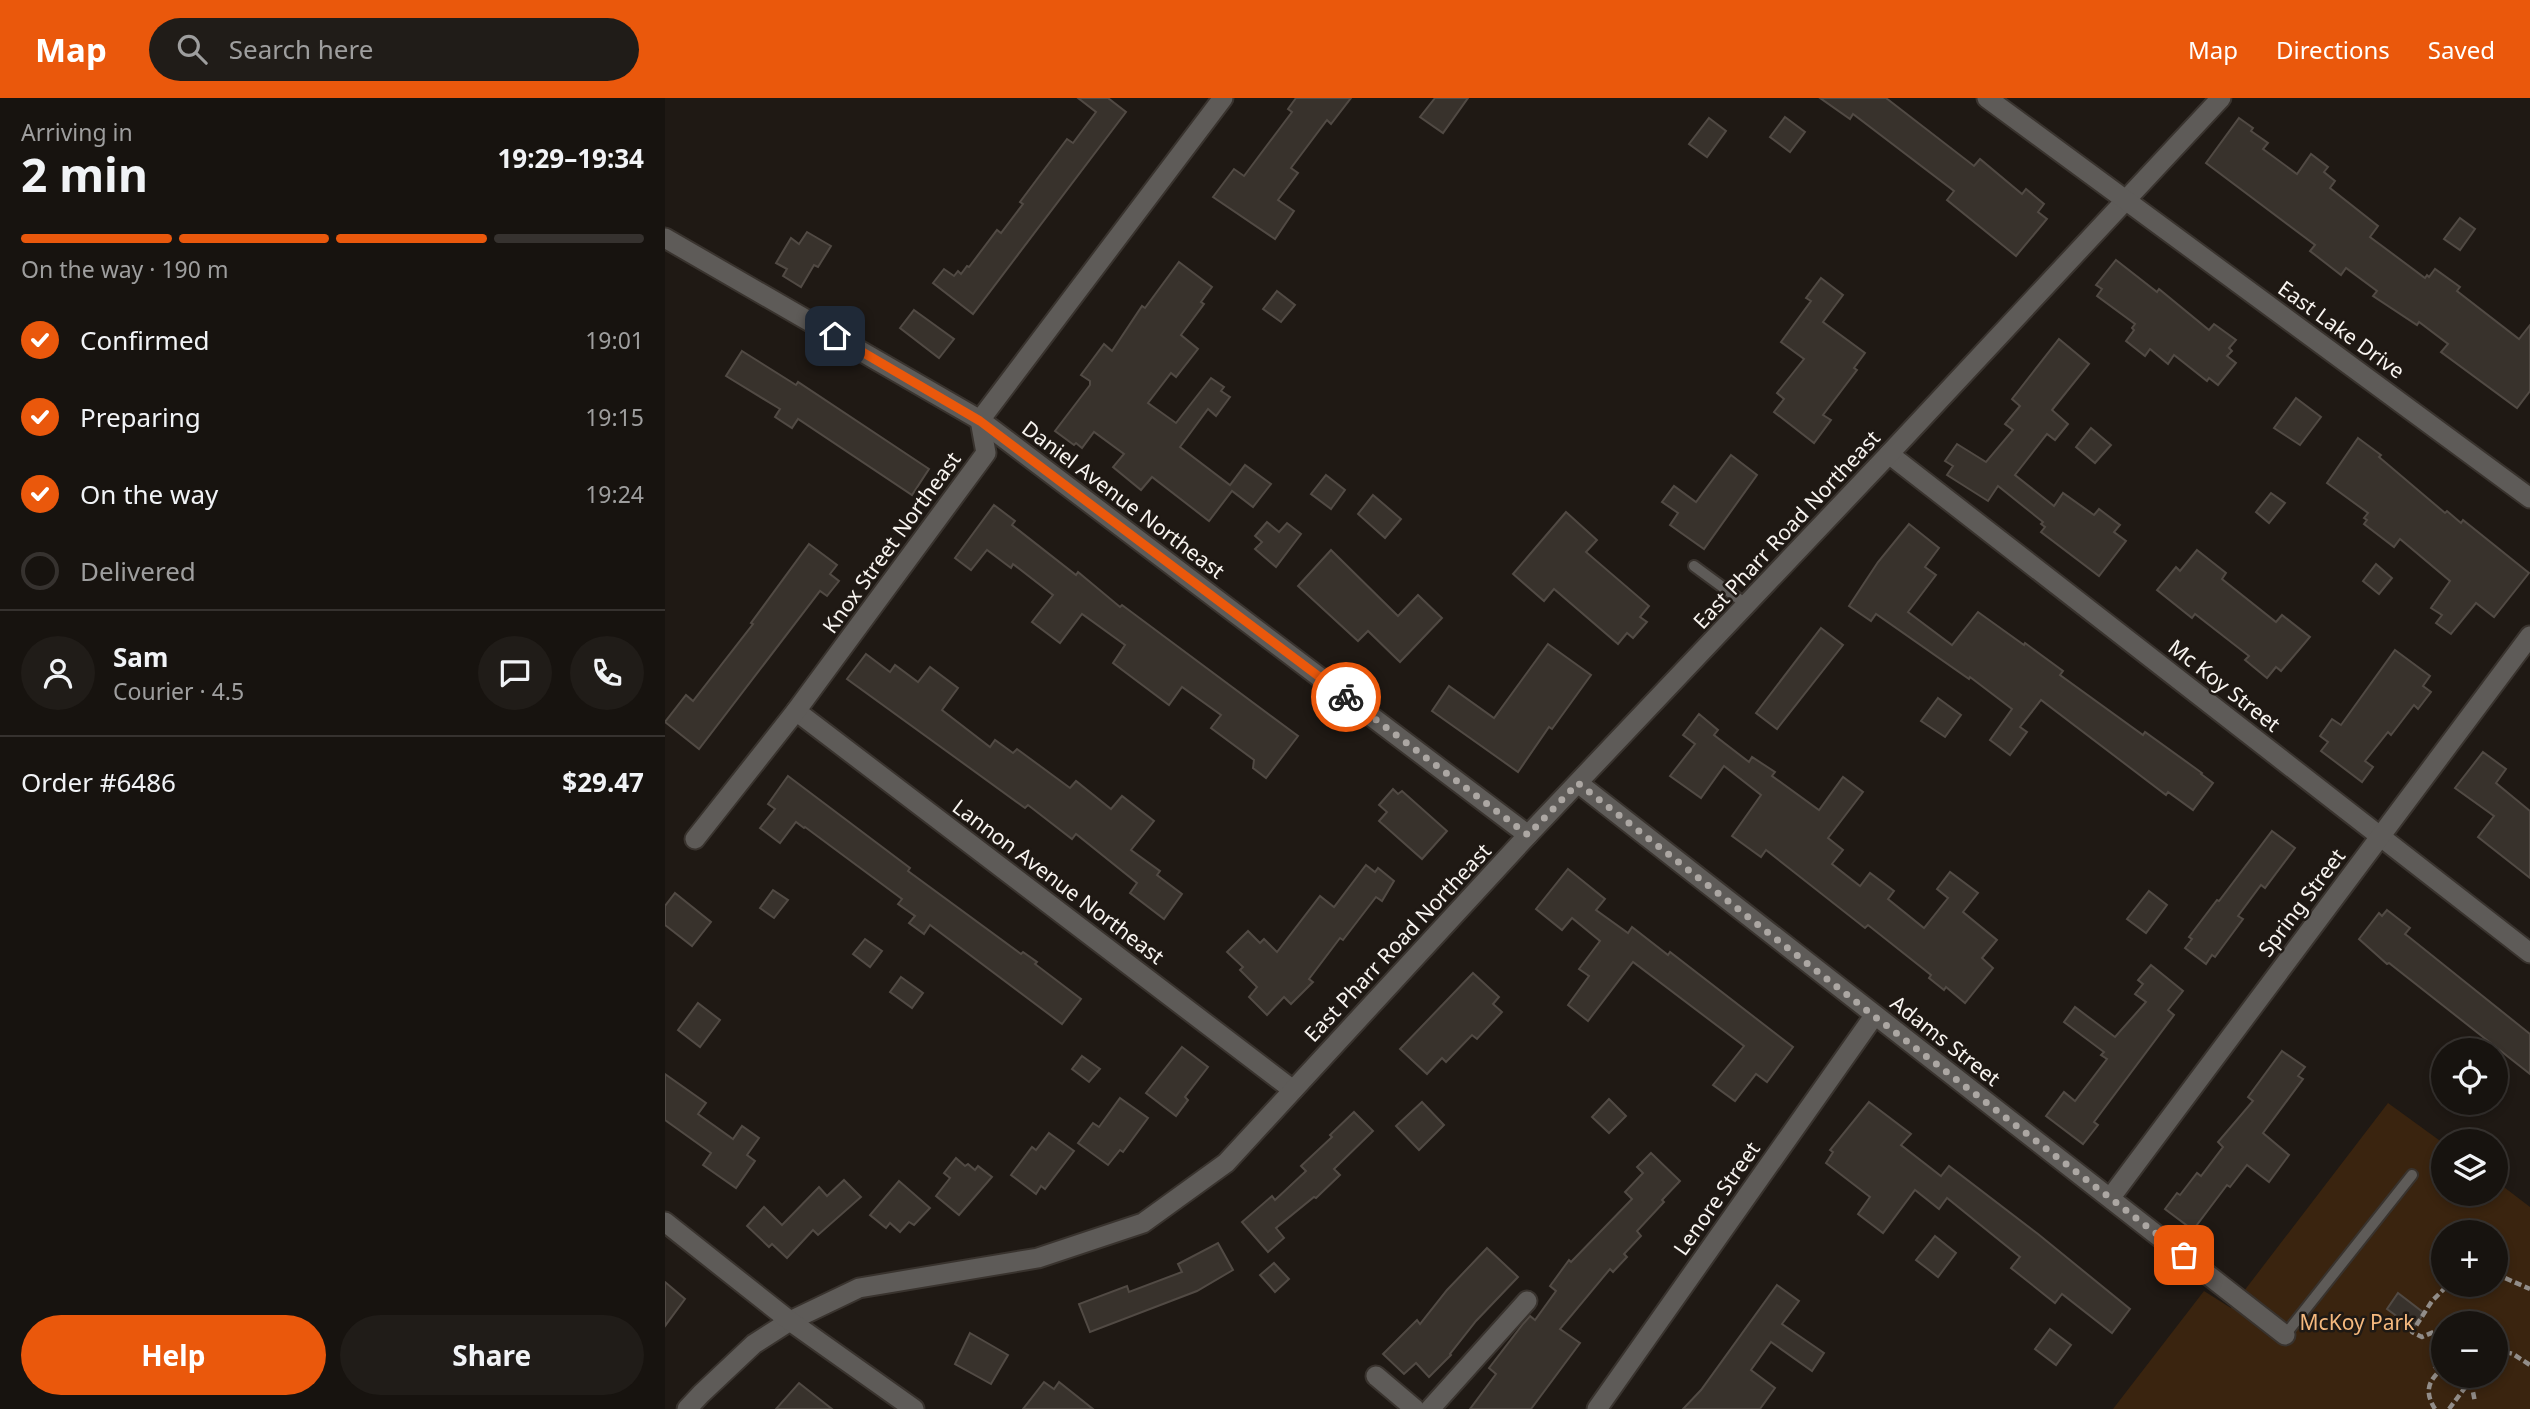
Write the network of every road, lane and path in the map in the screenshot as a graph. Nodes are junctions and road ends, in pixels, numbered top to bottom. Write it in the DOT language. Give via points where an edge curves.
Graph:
graph roads {
  1 [pos="1223,98"];
  2 [pos="1987,98"];
  3 [pos="2221,98"];
  4 [pos="2125,200"];
  5 [pos="665,238"];
  6 [pos="980,421"];
  7 [pos="1889,454"];
  8 [pos="2530,498"];
  9 [pos="1694,566"];
  10 [pos="1747,605"];
  11 [pos="2530,636"];
  12 [pos="796,711"];
  13 [pos="1578,783"];
  14 [pos="1528,835"];
  15 [pos="2380,836"];
  16 [pos="695,839"];
  17 [pos="2530,953"];
  18 [pos="1874,1016"];
  19 [pos="1293,1090"];
  20 [pos="2411,1175"];
  21 [pos="2111,1197"];
  22 [pos="665,1222"];
  23 [pos="2508,1279"];
  24 [pos="2530,1289"];
  25 [pos="2436,1297"];
  26 [pos="1527,1301"];
  27 [pos="790,1321"];
  28 [pos="2431,1333"];
  29 [pos="2285,1335"];
  30 [pos="2508,1353"];
  31 [pos="2530,1365"];
  32 [pos="1376,1377"];
  33 [pos="2431,1380"];
  34 [pos="2465,1388"];
  35 [pos="2472,1388"];
  36 [pos="2475,1402"];
  37 [pos="687,1409"];
  38 [pos="914,1409"];
  39 [pos="1415,1409"];
  40 [pos="1430,1409"];
  41 [pos="1597,1409"];
  42 [pos="2435,1409"];
  43 [pos="2449,1409"];
  1 -- 6 [label="street"];
  2 -- 4 [label="street, East Lake Drive"];
  3 -- 4 [label="street, East Pharr Road Northeast"];
  4 -- 7 [label="street, East Pharr Road Northeast"];
  4 -- 8 [label="street, East Lake Drive"];
  5 -- 6 [label="street, Daniel Avenue Northeast"];
  6 -- 12 [label="street, Knox Street Northeast" via="986,453"];
  6 -- 14 [label="street, Daniel Avenue Northeast"];
  7 -- 10 [label="street, East Pharr Road Northeast"];
  7 -- 15 [label="street, Mc Koy Street"];
  9 -- 10 [label="lane"];
  10 -- 13 [label="street, East Pharr Road Northeast"];
  11 -- 15 [label="street, Spring Street"];
  12 -- 16 [label="street, Knox Street Northeast"];
  12 -- 19 [label="street, Lannon Avenue Northeast"];
  13 -- 14 [label="street, East Pharr Road Northeast"];
  13 -- 18 [label="street, Adams Street"];
  14 -- 19 [label="street, East Pharr Road Northeast"];
  15 -- 17 [label="street, Mc Koy Street"];
  15 -- 21 [label="street, Spring Street"];
  18 -- 21 [label="street, Adams Street"];
  18 -- 41 [label="street, Lenore Street"];
  19 -- 27 [label="street, East Pharr Road Northeast" via="1226,1163 1143,1223 1038,1258 859,1289"];
  20 -- 29 [label="lane"];
  21 -- 29 [label="street, Adams Street"];
  22 -- 27 [label="street"];
  23 -- 24 [label="path"];
  25 -- 28 [label="path" via="2412,1332 2422,1337"];
  26 -- 40 [label="street"];
  27 -- 37 [label="street, East Pharr Road Northeast" via="754,1345"];
  27 -- 38 [label="street"];
  30 -- 31 [label="path"];
  32 -- 39 [label="street"];
  33 -- 42 [label="path" via="2428,1399"];
  34 -- 43 [label="path"];
  35 -- 36 [label="path"];
}
